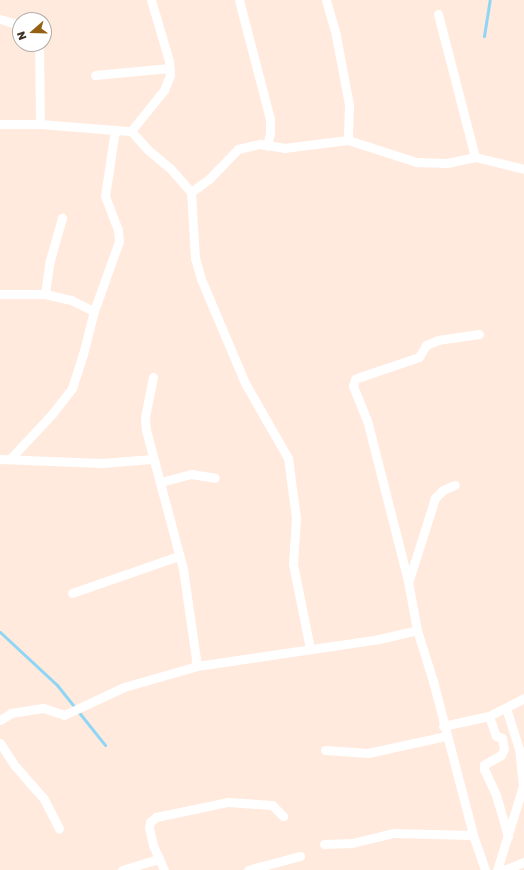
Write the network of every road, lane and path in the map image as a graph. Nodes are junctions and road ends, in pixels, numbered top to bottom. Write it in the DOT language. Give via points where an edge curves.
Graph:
graph roads {
  1 [pos="151,0"];
  2 [pos="240,0"];
  3 [pos="326,0"];
  4 [pos="438,14"];
  5 [pos="0,19"];
  6 [pos="12,23"];
  7 [pos="39,52"];
  8 [pos="170,68"];
  9 [pos="95,76"];
  10 [pos="0,124"];
  11 [pos="40,124"];
  12 [pos="115,130"];
  13 [pos="131,131"];
  14 [pos="348,140"];
  15 [pos="267,146"];
  16 [pos="475,157"];
  17 [pos="524,169"];
  18 [pos="191,192"];
  19 [pos="62,218"];
  20 [pos="0,294"];
  21 [pos="45,294"];
  22 [pos="94,310"];
  23 [pos="479,334"];
  24 [pos="153,377"];
  25 [pos="0,459"];
  26 [pos="10,459"];
  27 [pos="152,459"];
  28 [pos="215,478"];
  29 [pos="161,482"];
  30 [pos="454,485"];
  31 [pos="178,556"];
  32 [pos="408,581"];
  33 [pos="72,593"];
  34 [pos="417,630"];
  35 [pos="310,648"];
  36 [pos="197,666"];
  37 [pos="524,698"];
  38 [pos="506,708"];
  39 [pos="489,716"];
  40 [pos="0,720"];
  41 [pos="443,726"];
  42 [pos="446,736"];
  43 [pos="0,743"];
  44 [pos="325,750"];
  45 [pos="283,816"];
  46 [pos="59,828"];
  47 [pos="473,835"];
  48 [pos="508,836"];
  49 [pos="324,844"];
  50 [pos="300,856"];
  51 [pos="159,859"];
  52 [pos="524,862"];
  53 [pos="122,870"];
  54 [pos="164,870"];
  55 [pos="248,870"];
  56 [pos="485,870"];
  57 [pos="497,870"];
  58 [pos="504,870"];
  1 -- 8 [label="street"];
  2 -- 15 [label="street" via="270,119"];
  3 -- 14 [label="street" via="336,36 349,105"];
  4 -- 16 [label="street"];
  5 -- 6 [label="street"];
  7 -- 11 [label="street"];
  8 -- 9 [label="street"];
  8 -- 13 [label="street" via="170,76 164,90"];
  10 -- 11 [label="street"];
  11 -- 12 [label="street"];
  12 -- 13 [label="street"];
  12 -- 22 [label="street" via="105,196 118,230 119,241"];
  13 -- 18 [label="street"];
  14 -- 15 [label="street" via="284,148"];
  14 -- 16 [label="street" via="416,162 447,162"];
  15 -- 18 [label="street" via="249,144 238,149 209,179"];
  16 -- 17 [label="street"];
  18 -- 35 [label="street" via="195,258 201,279 245,383 288,458 296,518 293,564"];
  19 -- 21 [label="street" via="50,260"];
  20 -- 21 [label="street"];
  21 -- 22 [label="street" via="71,300"];
  22 -- 26 [label="street" via="72,388 52,414"];
  23 -- 32 [label="street" via="438,340 426,345 416,359 360,377 354,382 369,427"];
  24 -- 27 [label="street" via="145,417"];
  25 -- 26 [label="street"];
  26 -- 27 [label="street" via="102,463"];
  27 -- 29 [label="street"];
  28 -- 29 [label="street" via="191,474"];
  29 -- 31 [label="street"];
  30 -- 32 [label="street" via="443,490 435,498"];
  31 -- 33 [label="street"];
  31 -- 36 [label="street" via="187,589"];
  32 -- 34 [label="street"];
  34 -- 35 [label="street" via="379,639"];
  34 -- 41 [label="street" via="433,681"];
  35 -- 36 [label="street"];
  36 -- 40 [label="street" via="124,687 64,715 43,708 11,713"];
  37 -- 38 [label="street"];
  38 -- 39 [label="street"];
  38 -- 48 [label="street" via="519,749 523,786"];
  39 -- 41 [label="street"];
  39 -- 48 [label="street" via="496,736 502,738 504,749 501,755 484,765 484,769"];
  41 -- 42 [label="street"];
  42 -- 44 [label="street" via="368,753"];
  42 -- 47 [label="street"];
  43 -- 46 [label="street" via="15,766 44,799"];
  45 -- 51 [label="street" via="272,805 228,802 156,818 150,822 149,827"];
  47 -- 49 [label="street" via="393,834 352,842"];
  47 -- 56 [label="street"];
  48 -- 57 [label="street"];
  50 -- 55 [label="street"];
  51 -- 53 [label="street"];
  51 -- 54 [label="street"];
  52 -- 58 [label="street"];
}
